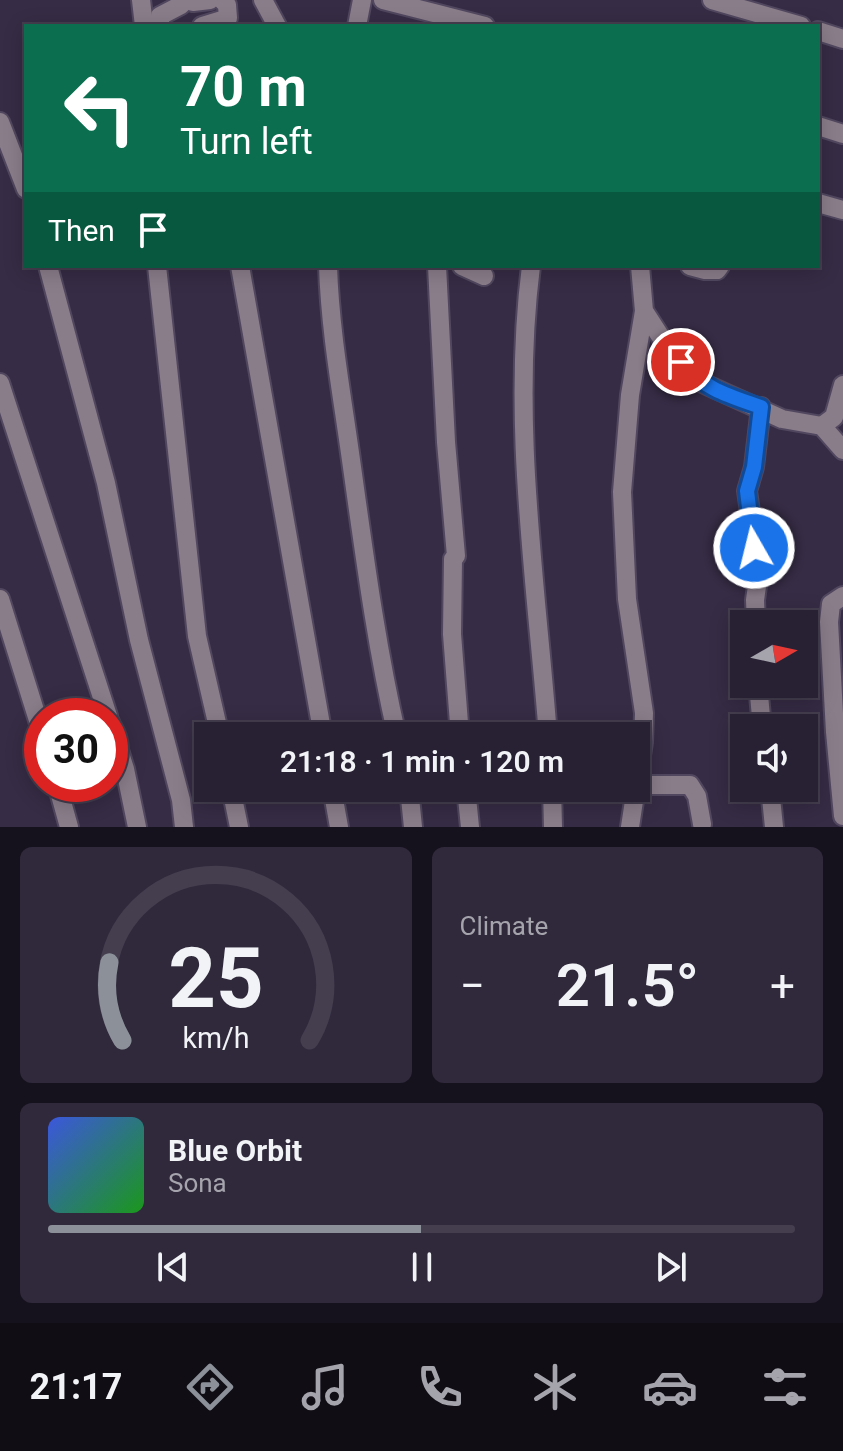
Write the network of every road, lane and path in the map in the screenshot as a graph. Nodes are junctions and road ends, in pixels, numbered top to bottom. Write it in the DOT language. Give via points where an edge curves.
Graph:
graph roads {
  1 [pos="153,0"];
  2 [pos="186,0"];
  3 [pos="210,0"];
  4 [pos="222,0"];
  5 [pos="263,0"];
  6 [pos="362,0"];
  7 [pos="383,0"];
  8 [pos="712,0"];
  9 [pos="777,9"];
  10 [pos="142,14"];
  11 [pos="160,24"];
  12 [pos="208,24"];
  13 [pos="276,24"];
  14 [pos="357,24"];
  15 [pos="477,24"];
  16 [pos="798,24"];
  17 [pos="820,32"];
  18 [pos="843,39"];
  19 [pos="0,122"];
  20 [pos="820,127"];
  21 [pos="843,134"];
  22 [pos="24,184"];
  23 [pos="820,204"];
  24 [pos="843,210"];
  25 [pos="49,268"];
  26 [pos="157,268"];
  27 [pos="240,268"];
  28 [pos="328,268"];
  29 [pos="437,268"];
  30 [pos="466,268"];
  31 [pos="531,268"];
  32 [pos="640,268"];
  33 [pos="698,268"];
  34 [pos="718,268"];
  35 [pos="484,276"];
  36 [pos="644,311"];
  37 [pos="0,383"];
  38 [pos="843,385"];
  39 [pos="761,407"];
  40 [pos="822,426"];
  41 [pos="843,450"];
  42 [pos="843,596"];
  43 [pos="0,599"];
  44 [pos="755,610"];
  45 [pos="31,698"];
  46 [pos="102,698"];
  47 [pos="217,722"];
  48 [pos="321,722"];
  49 [pos="394,722"];
  50 [pos="459,722"];
  51 [pos="547,722"];
  52 [pos="644,722"];
  53 [pos="128,784"];
  54 [pos="650,785"];
  55 [pos="62,802"];
  56 [pos="234,802"];
  57 [pos="335,802"];
  58 [pos="410,802"];
  59 [pos="467,802"];
  60 [pos="552,802"];
  61 [pos="634,802"];
  62 [pos="771,802"];
  63 [pos="843,816"];
  64 [pos="702,824"];
  65 [pos="69,827"];
  66 [pos="137,827"];
  67 [pos="184,827"];
  68 [pos="239,827"];
  69 [pos="339,827"];
  70 [pos="413,827"];
  71 [pos="470,827"];
  72 [pos="553,827"];
  73 [pos="630,827"];
  74 [pos="774,827"];
  1 -- 10 [label="street"];
  2 -- 3 [label="street"];
  2 -- 11 [label="street" via="160,16"];
  4 -- 12 [label="street" via="228,18"];
  5 -- 13 [label="street"];
  6 -- 14 [label="street"];
  7 -- 15 [label="street"];
  8 -- 9 [label="street"];
  9 -- 16 [label="street"];
  17 -- 18 [label="street"];
  19 -- 22 [label="street"];
  20 -- 21 [label="street"];
  23 -- 24 [label="street"];
  25 -- 67 [label="street" via="106,483"];
  26 -- 47 [label="street" via="197,636"];
  27 -- 48 [label="street"];
  28 -- 49 [label="street" via="365,560"];
  29 -- 50 [label="street" via="456,556 452,634"];
  30 -- 35 [label="street"];
  31 -- 51 [label="street" via="522,414"];
  32 -- 36 [label="street"];
  33 -- 34 [label="street"];
  36 -- 39 [label="street" via="698,381"];
  36 -- 52 [label="street" via="622,492 627,599"];
  37 -- 46 [label="street"];
  38 -- 40 [label="street" via="834,417"];
  39 -- 40 [label="street" via="782,419"];
  39 -- 44 [label="street" via="747,491 759,572"];
  40 -- 41 [label="street"];
  42 -- 63 [label="street" via="831,604 829,622"];
  43 -- 45 [label="street"];
  53 -- 66 [label="street"];
  54 -- 64 [label="street" via="690,785"];
  55 -- 65 [label="street"];
  56 -- 68 [label="street"];
  57 -- 69 [label="street"];
  58 -- 70 [label="street"];
  59 -- 71 [label="street"];
  60 -- 72 [label="street"];
  61 -- 73 [label="street"];
  62 -- 74 [label="street"];
}
